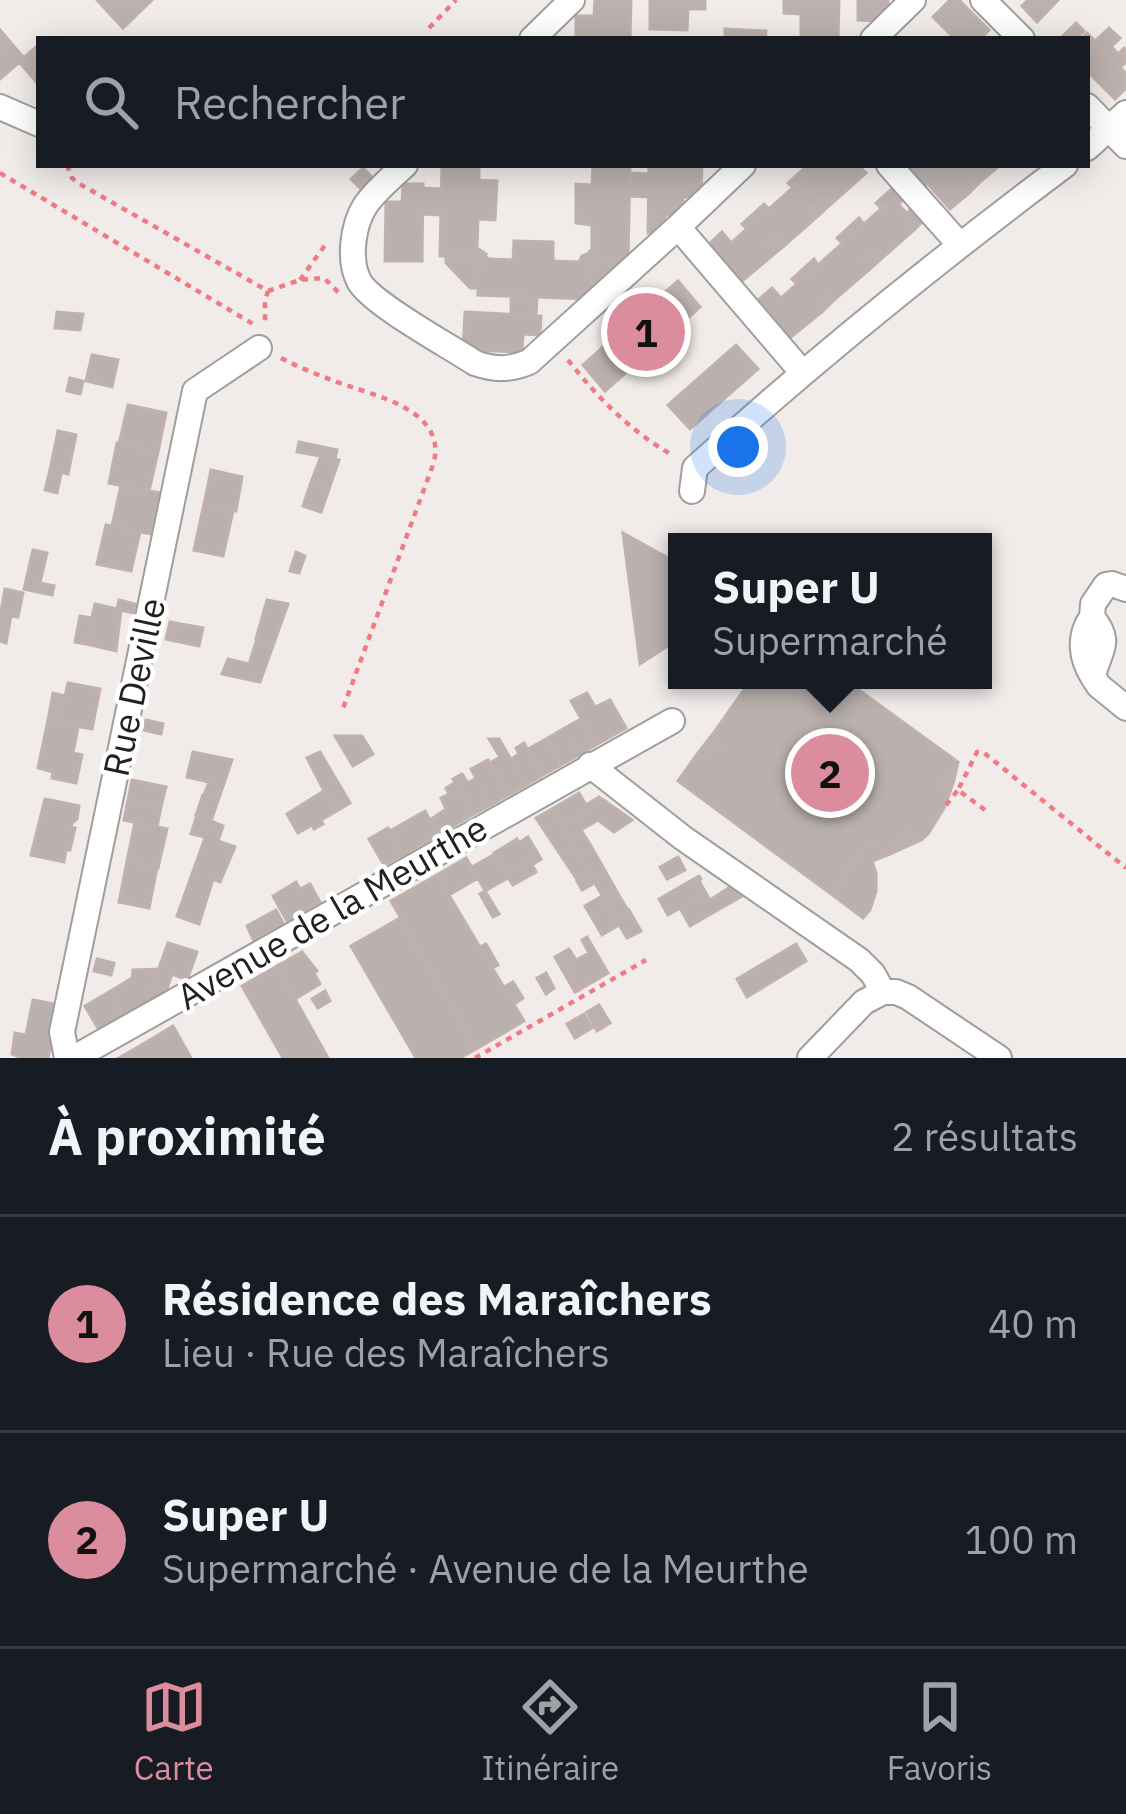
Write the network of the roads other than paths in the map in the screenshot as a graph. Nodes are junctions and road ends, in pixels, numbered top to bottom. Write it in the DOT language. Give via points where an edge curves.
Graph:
graph roads {
  1 [pos="572,0"];
  2 [pos="913,0"];
  3 [pos="983,0"];
  4 [pos="535,36"];
  5 [pos="876,36"];
  6 [pos="1019,36"];
  7 [pos="0,107"];
  8 [pos="1090,108"];
  9 [pos="36,123"];
  10 [pos="1121,130"];
  11 [pos="1090,146"];
  12 [pos="401,168"];
  13 [pos="740,168"];
  14 [pos="892,168"];
  15 [pos="1061,168"];
  16 [pos="678,227"];
  17 [pos="959,244"];
  18 [pos="262,339"];
  19 [pos="802,372"];
  20 [pos="693,479"];
  21 [pos="1126,589"];
  22 [pos="1126,708"];
  23 [pos="672,722"];
  24 [pos="590,765"];
  25 [pos="884,992"];
  26 [pos="71,1058"];
  27 [pos="810,1058"];
  28 [pos="999,1058"];
  1 -- 4 [label="street"];
  2 -- 5 [label="street"];
  3 -- 6 [label="street"];
  7 -- 9 [label="street"];
  8 -- 10 [label="street"];
  10 -- 11 [label="street"];
  12 -- 16 [label="street" via="357,224 358,280 492,369 529,362"];
  13 -- 16 [label="street"];
  14 -- 17 [label="street"];
  15 -- 17 [label="street"];
  16 -- 19 [label="street"];
  17 -- 19 [label="street"];
  18 -- 26 [label="street, Rue Deville" via="195,391 62,1032"];
  19 -- 20 [label="street"];
  21 -- 22 [label="street" via="1106,585 1082,650 1099,686"];
  23 -- 24 [label="street, Avenue de la Meurthe"];
  24 -- 25 [label="street" via="860,960"];
  24 -- 26 [label="street, Avenue de la Meurthe"];
  25 -- 27 [label="street"];
  25 -- 28 [label="street" via="908,997"];
}
